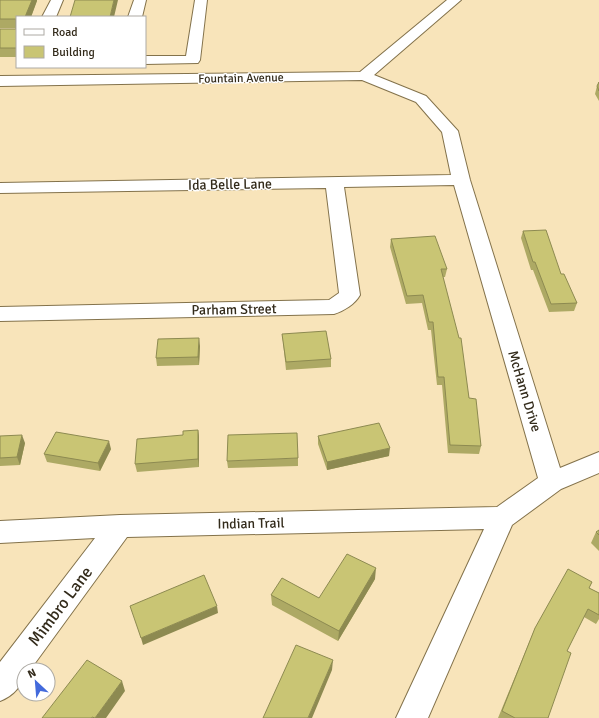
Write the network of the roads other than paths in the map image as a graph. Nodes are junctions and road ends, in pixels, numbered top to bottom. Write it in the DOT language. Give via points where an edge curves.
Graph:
graph roads {
  1 [pos="58,0"];
  2 [pos="140,0"];
  3 [pos="201,0"];
  4 [pos="455,0"];
  5 [pos="50,16"];
  6 [pos="135,16"];
  7 [pos="146,60"];
  8 [pos="62,74"];
  9 [pos="364,76"];
  10 [pos="0,81"];
  11 [pos="461,180"];
  12 [pos="334,182"];
  13 [pos="0,188"];
  14 [pos="0,314"];
  15 [pos="599,462"];
  16 [pos="552,482"];
  17 [pos="502,518"];
  18 [pos="120,526"];
  19 [pos="0,532"];
  20 [pos="0,686"];
  21 [pos="412,718"];
  1 -- 5 [label="street"];
  2 -- 6 [label="street"];
  3 -- 7 [label="street" via="193,60"];
  4 -- 9 [label="street"];
  8 -- 9 [label="street, Fountain Avenue"];
  8 -- 10 [label="street, Fountain Avenue"];
  9 -- 11 [label="street, McHann Drive" via="421,98 450,132"];
  11 -- 12 [label="street, Ida Belle Lane"];
  11 -- 16 [label="street, McHann Drive"];
  12 -- 13 [label="street, Ida Belle Lane"];
  12 -- 14 [label="street, Parham Street" via="350,296 334,307"];
  15 -- 16 [label="street"];
  16 -- 17 [label="street"];
  17 -- 18 [label="street, Indian Trail"];
  17 -- 21 [label="street"];
  18 -- 19 [label="street, Indian Trail"];
  18 -- 20 [label="street, Mimbro Lane"];
}
